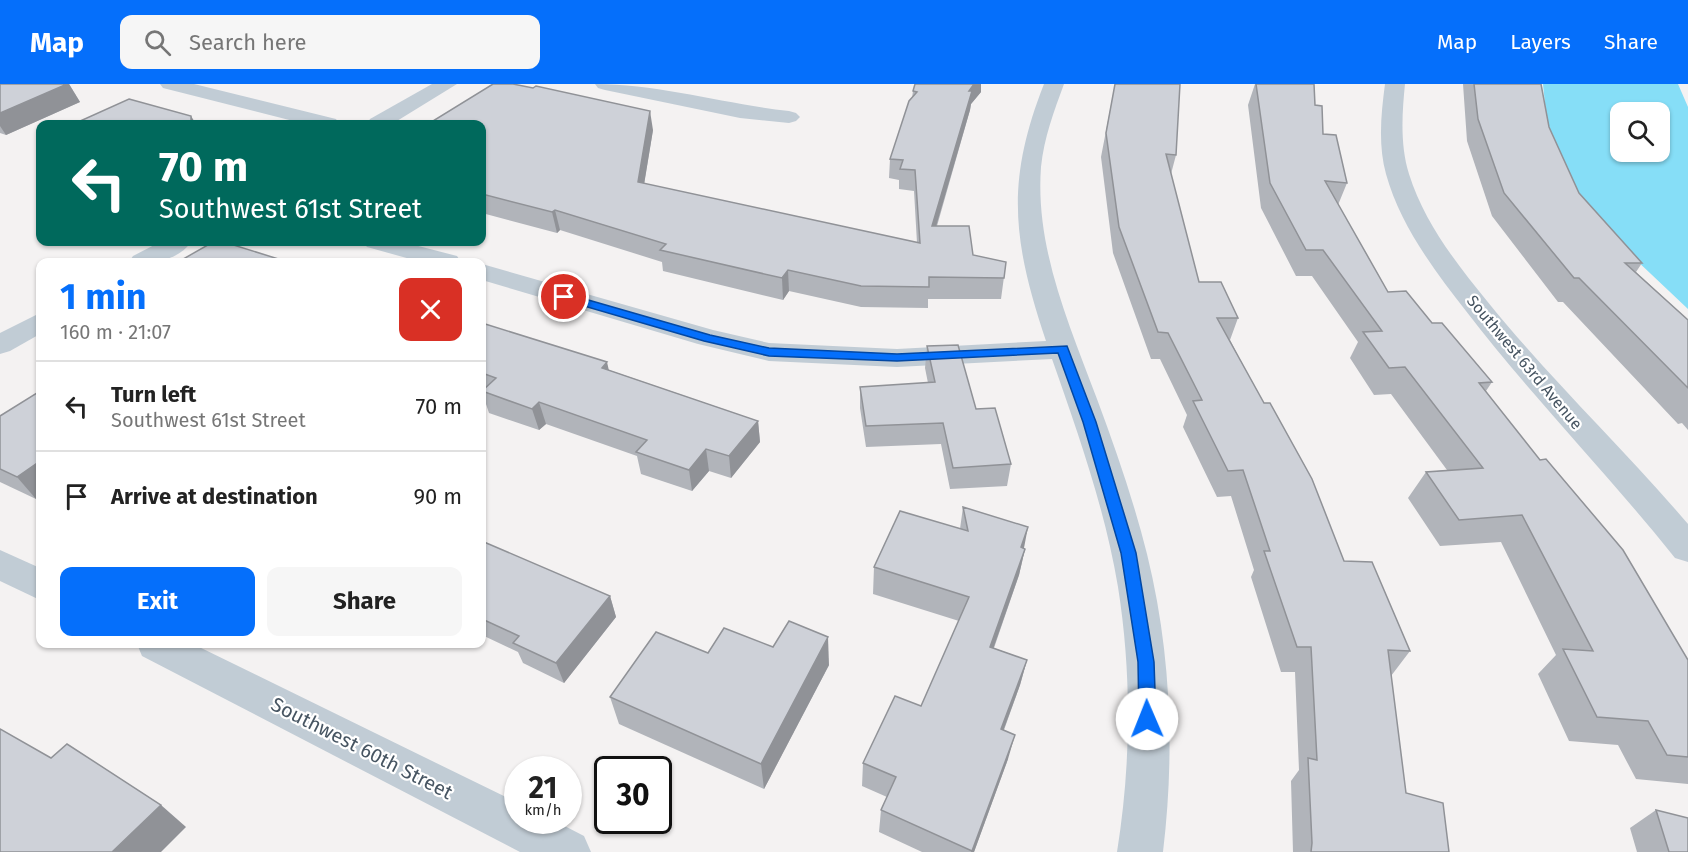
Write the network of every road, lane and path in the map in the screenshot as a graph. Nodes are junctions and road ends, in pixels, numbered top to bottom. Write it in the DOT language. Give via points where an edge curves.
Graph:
graph roads {
  1 [pos="170,84"];
  2 [pos="447,84"];
  3 [pos="605,84"];
  4 [pos="1054,84"];
  5 [pos="1390,86"];
  6 [pos="789,117"];
  7 [pos="312,120"];
  8 [pos="385,120"];
  9 [pos="171,246"];
  10 [pos="390,246"];
  11 [pos="149,258"];
  12 [pos="434,258"];
  13 [pos="486,273"];
  14 [pos="36,324"];
  15 [pos="0,345"];
  16 [pos="1063,349"];
  17 [pos="1688,548"];
  18 [pos="0,564"];
  19 [pos="36,583"];
  20 [pos="164,648"];
  21 [pos="568,852"];
  22 [pos="1140,852"];
  1 -- 7 [label="street"];
  2 -- 8 [label="street"];
  3 -- 6 [label="street" via="740,112"];
  4 -- 16 [label="street" via="1031,151 1028,192 1035,257"];
  5 -- 17 [label="street, Southwest 63rd Avenue" via="1394,161 1412,208 1434,249 1505,343"];
  9 -- 11 [label="street"];
  10 -- 12 [label="street"];
  13 -- 16 [label="street" via="685,332 769,352 897,358"];
  14 -- 15 [label="street"];
  16 -- 22 [label="street" via="1089,422 1136,584 1148,699"];
  18 -- 19 [label="street"];
  20 -- 21 [label="street, Southwest 60th Street"];
}
